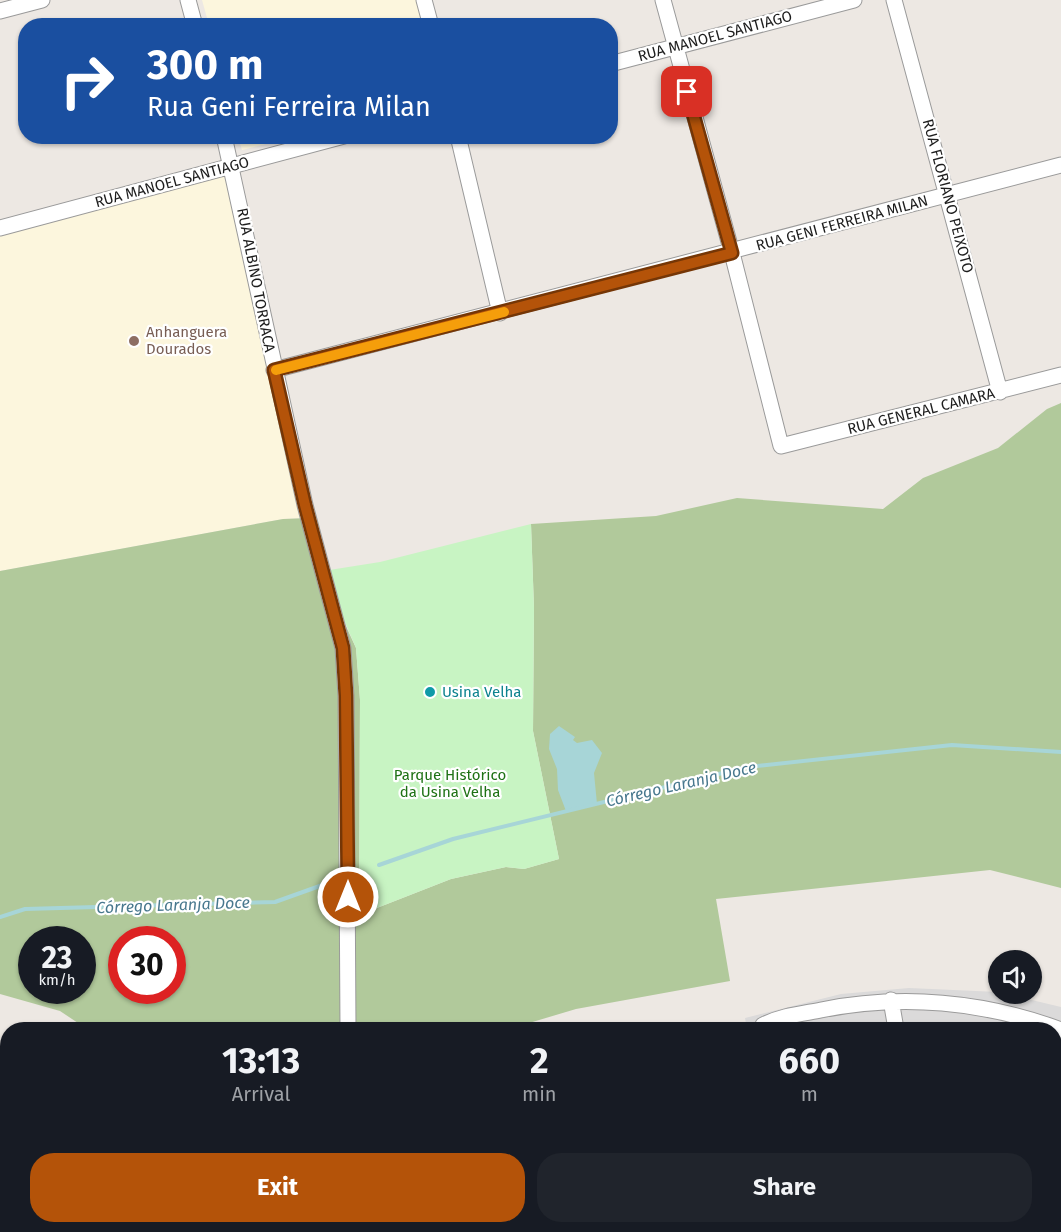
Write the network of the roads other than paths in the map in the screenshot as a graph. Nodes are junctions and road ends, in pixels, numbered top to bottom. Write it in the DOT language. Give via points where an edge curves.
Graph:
graph roads {
  1 [pos="42,0"];
  2 [pos="188,0"];
  3 [pos="424,0"];
  4 [pos="663,0"];
  5 [pos="854,0"];
  6 [pos="894,0"];
  7 [pos="0,11"];
  8 [pos="193,18"];
  9 [pos="428,18"];
  10 [pos="675,46"];
  11 [pos="618,62"];
  12 [pos="226,144"];
  13 [pos="314,144"];
  14 [pos="460,144"];
  15 [pos="1061,165"];
  16 [pos="231,166"];
  17 [pos="949,194"];
  18 [pos="0,228"];
  19 [pos="732,253"];
  20 [pos="500,313"];
  21 [pos="274,370"];
  22 [pos="1061,375"];
  23 [pos="1000,392"];
  24 [pos="891,1000"];
  25 [pos="348,1022"];
  26 [pos="771,1022"];
  27 [pos="895,1022"];
  28 [pos="1026,1022"];
  1 -- 7 [label="street"];
  2 -- 8 [label="street"];
  3 -- 9 [label="street"];
  4 -- 10 [label="street"];
  5 -- 10 [label="street, RUA MANOEL SANTIAGO"];
  6 -- 17 [label="street, RUA FLORIANO PEIXOTO"];
  10 -- 11 [label="street, RUA MANOEL SANTIAGO"];
  10 -- 19 [label="street"];
  12 -- 16 [label="street, RUA ALBINO TORRACA"];
  13 -- 16 [label="street, RUA MANOEL SANTIAGO"];
  14 -- 20 [label="street"];
  15 -- 17 [label="street, RUA GENI FERREIRA MILAN"];
  16 -- 18 [label="street, RUA MANOEL SANTIAGO"];
  16 -- 21 [label="street, RUA ALBINO TORRACA"];
  17 -- 19 [label="street, RUA GENI FERREIRA MILAN"];
  17 -- 23 [label="street, RUA FLORIANO PEIXOTO"];
  19 -- 20 [label="street, RUA GENI FERREIRA MILAN"];
  19 -- 23 [label="street, RUA GENERAL CAMARA" via="781,446"];
  20 -- 21 [label="street, RUA GENI FERREIRA MILAN"];
  21 -- 25 [label="street, RUA ALBINO TORRACA" via="343,648"];
  22 -- 23 [label="street, RUA GENERAL CAMARA"];
  24 -- 26 [label="street"];
  24 -- 27 [label="street"];
  24 -- 28 [label="street" via="959,1004"];
}
